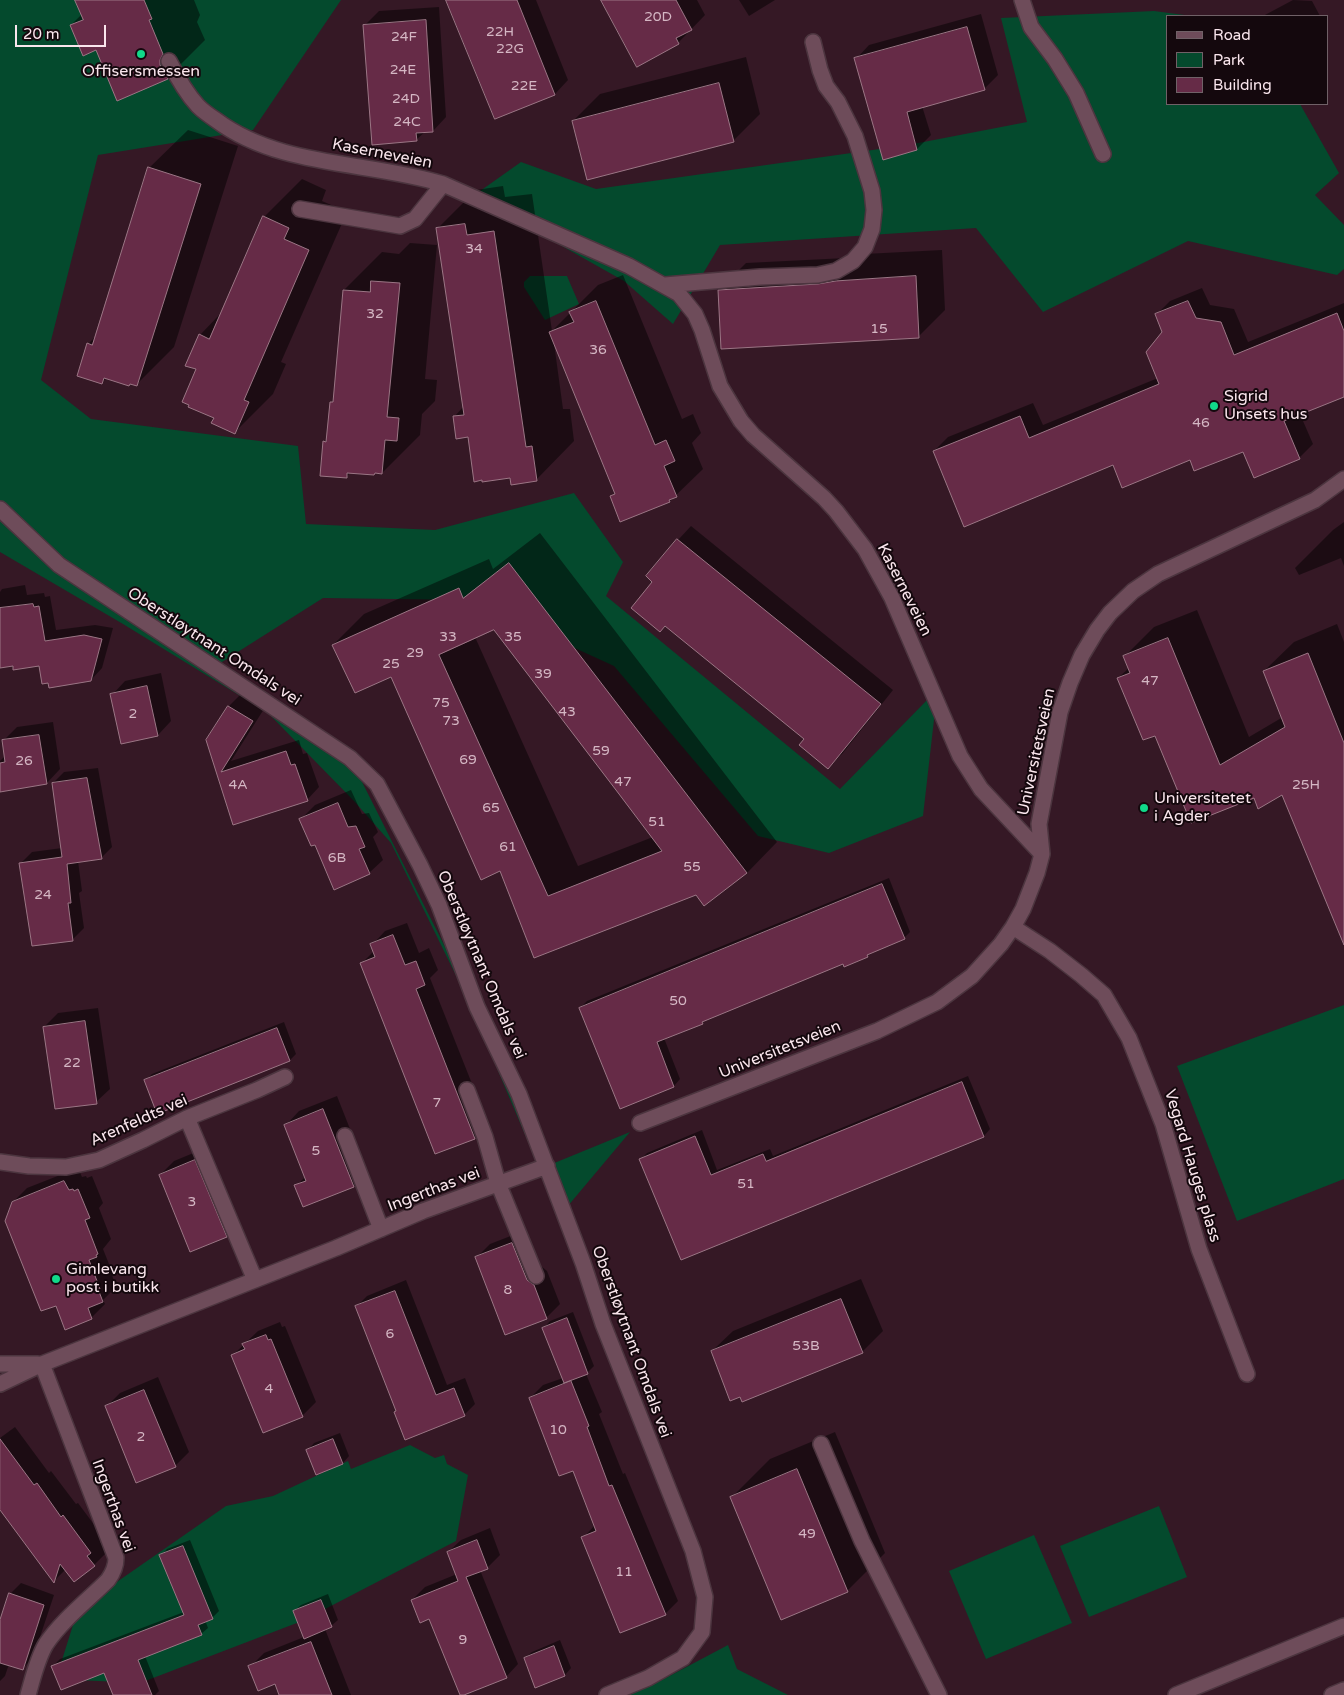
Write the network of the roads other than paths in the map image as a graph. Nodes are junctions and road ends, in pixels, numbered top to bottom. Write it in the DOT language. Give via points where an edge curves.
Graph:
graph roads {
  1 [pos="1022,0"];
  2 [pos="813,42"];
  3 [pos="169,61"];
  4 [pos="1103,154"];
  5 [pos="443,184"];
  6 [pos="300,209"];
  7 [pos="665,286"];
  8 [pos="1344,479"];
  9 [pos="0,509"];
  10 [pos="1042,854"];
  11 [pos="1012,927"];
  12 [pos="285,1077"];
  13 [pos="467,1090"];
  14 [pos="187,1118"];
  15 [pos="640,1123"];
  16 [pos="345,1136"];
  17 [pos="0,1162"];
  18 [pos="547,1166"];
  19 [pos="498,1184"];
  20 [pos="382,1229"];
  21 [pos="536,1276"];
  22 [pos="255,1280"];
  23 [pos="0,1364"];
  24 [pos="42,1364"];
  25 [pos="1247,1374"];
  26 [pos="0,1384"];
  27 [pos="821,1444"];
  28 [pos="1344,1626"];
  29 [pos="1344,1690"];
  30 [pos="28,1695"];
  31 [pos="607,1695"];
  32 [pos="939,1695"];
  33 [pos="1176,1695"];
  34 [pos="1332,1695"];
  1 -- 4 [label="street" via="1031,27 1076,93"];
  2 -- 7 [label="street" via="826,86 855,136 872,191 872,229 864,247 853,261 836,271 818,275"];
  3 -- 5 [label="street, Kaserneveien" via="187,94 199,108 231,132 270,148"];
  5 -- 6 [label="street" via="415,219 400,226"];
  5 -- 7 [label="street, Kaserneveien" via="629,266"];
  7 -- 10 [label="street, Kaserneveien" via="679,294 694,314 720,386 741,421 824,498 865,549 892,598 960,756 981,789"];
  8 -- 10 [label="street, Universitetsveien" via="1315,500 1158,574 1110,613 1082,656 1060,712 1039,824"];
  9 -- 18 [label="street, Oberstløytnant Omdals vei" via="59,565 350,758 377,784 439,905 477,1007 519,1094"];
  10 -- 11 [label="street, Universitetsveien" via="1023,909"];
  11 -- 15 [label="street, Universitetsveien" via="972,976 937,1002 877,1031"];
  11 -- 25 [label="street, Vegard Hauges plass" via="1050,950 1104,995 1129,1038 1163,1124 1199,1249"];
  12 -- 14 [label="street, Arenfeldts vei"];
  13 -- 19 [label="street, Ingerthas vei" via="486,1137"];
  14 -- 17 [label="street, Arenfeldts vei" via="99,1160 66,1167"];
  14 -- 22 [label="street"];
  16 -- 20 [label="street, Ingerthas vei"];
  18 -- 19 [label="street, Ingerthas vei"];
  18 -- 31 [label="street, Oberstløytnant Omdals vei" via="603,1324 692,1551 705,1597 702,1632 683,1658 648,1678"];
  19 -- 20 [label="street, Ingerthas vei"];
  19 -- 21 [label="street, Ingerthas vei"];
  20 -- 22 [label="street, Ingerthas vei"];
  22 -- 24 [label="street, Ingerthas vei"];
  23 -- 24 [label="street, Ingerthas vei"];
  24 -- 26 [label="street, Ingerthas vei"];
  24 -- 30 [label="street, Ingerthas vei" via="116,1563 108,1580 46,1645"];
  27 -- 32 [label="street" via="862,1541"];
  28 -- 33 [label="street"];
  29 -- 34 [label="street"];
}
